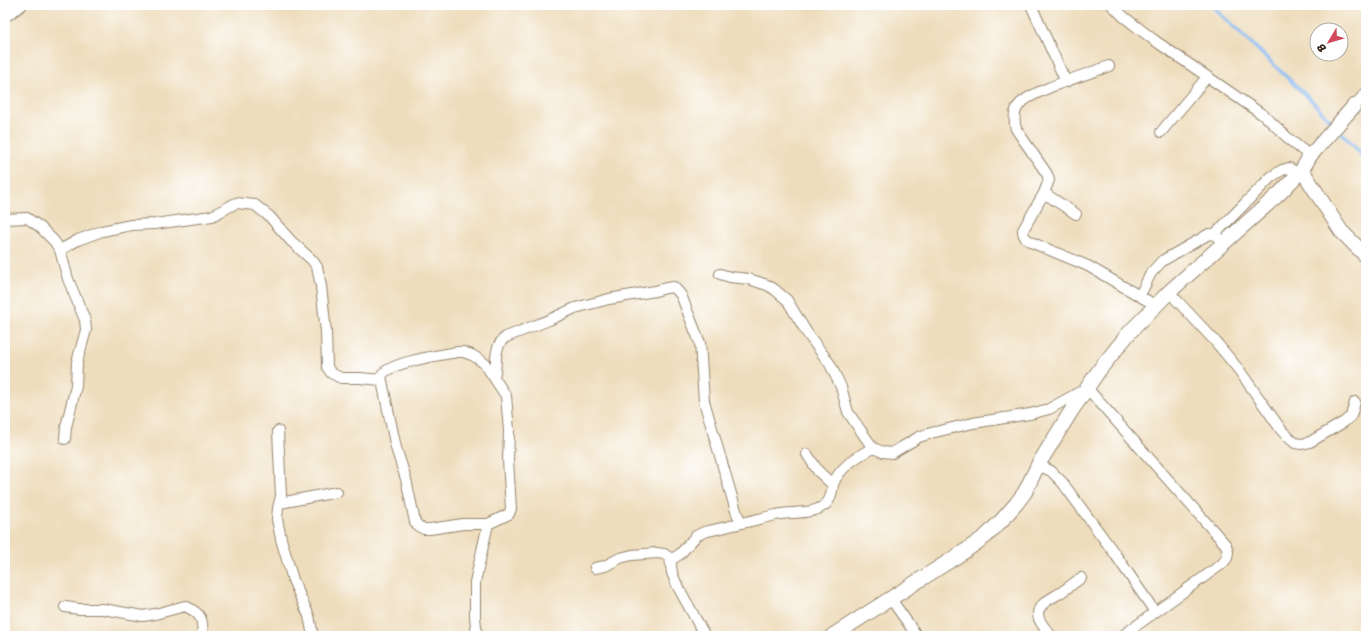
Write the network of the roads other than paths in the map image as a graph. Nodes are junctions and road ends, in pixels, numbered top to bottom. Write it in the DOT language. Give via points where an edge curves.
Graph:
graph roads {
  1 [pos="22,5"];
  2 [pos="1030,5"];
  3 [pos="1112,5"];
  4 [pos="5,17"];
  5 [pos="1109,66"];
  6 [pos="1207,77"];
  7 [pos="1066,82"];
  8 [pos="1366,93"];
  9 [pos="1354,106"];
  10 [pos="1161,132"];
  11 [pos="1310,156"];
  12 [pos="1300,171"];
  13 [pos="1044,193"];
  14 [pos="1076,214"];
  15 [pos="5,219"];
  16 [pos="1219,239"];
  17 [pos="60,250"];
  18 [pos="1366,256"];
  19 [pos="720,274"];
  20 [pos="1169,292"];
  21 [pos="1140,296"];
  22 [pos="1155,304"];
  23 [pos="494,377"];
  24 [pos="381,380"];
  25 [pos="1087,388"];
  26 [pos="1355,402"];
  27 [pos="278,431"];
  28 [pos="65,439"];
  29 [pos="873,448"];
  30 [pos="807,454"];
  31 [pos="1038,465"];
  32 [pos="833,485"];
  33 [pos="337,492"];
  34 [pos="280,503"];
  35 [pos="741,523"];
  36 [pos="488,524"];
  37 [pos="670,558"];
  38 [pos="595,568"];
  39 [pos="1081,578"];
  40 [pos="891,599"];
  41 [pos="64,607"];
  42 [pos="1155,612"];
  43 [pos="202,636"];
  44 [pos="313,636"];
  45 [pos="477,636"];
  46 [pos="705,636"];
  47 [pos="832,636"];
  48 [pos="917,636"];
  49 [pos="1051,636"];
  50 [pos="1122,636"];
  1 -- 4 [label="street"];
  2 -- 7 [label="street"];
  3 -- 6 [label="street" via="1130,22"];
  5 -- 7 [label="street"];
  6 -- 10 [label="street"];
  6 -- 11 [label="street" via="1266,116"];
  7 -- 13 [label="street" via="1033,95 1018,106 1015,113 1016,129 1047,174 1049,180"];
  8 -- 9 [label="street"];
  9 -- 11 [label="street"];
  11 -- 12 [label="street"];
  12 -- 16 [label="street" via="1280,193"];
  12 -- 18 [label="street" via="1341,231"];
  13 -- 14 [label="street"];
  13 -- 21 [label="street" via="1023,230 1026,238 1042,248 1088,266"];
  15 -- 17 [label="street" via="27,218 54,241"];
  16 -- 20 [label="street"];
  16 -- 21 [label="street" via="1206,235 1162,261 1151,273"];
  17 -- 24 [label="street" via="102,231 131,225 212,216 236,203 255,205 270,216 317,267 328,367 331,373 341,378"];
  17 -- 28 [label="street" via="68,280 85,320 86,330 77,362 76,386"];
  19 -- 29 [label="street" via="766,285 787,300 830,364 841,387 848,412"];
  20 -- 22 [label="street"];
  20 -- 26 [label="street" via="1230,359 1282,430 1295,443 1310,442 1344,422 1351,416"];
  21 -- 22 [label="street"];
  22 -- 25 [label="street"];
  23 -- 24 [label="street" via="485,364 463,352 399,365 383,372"];
  23 -- 35 [label="street" via="498,347 500,341 506,337 575,308 674,287 682,295 700,343 704,401"];
  23 -- 36 [label="street" via="506,396 511,509 509,514"];
  24 -- 36 [label="street" via="415,522 424,529"];
  25 -- 29 [label="street" via="1049,409 931,433 892,453"];
  25 -- 31 [label="street"];
  25 -- 42 [label="street" via="1226,545 1227,558 1222,564"];
  27 -- 34 [label="street" via="282,496"];
  29 -- 32 [label="street" via="844,468"];
  30 -- 32 [label="street" via="818,472"];
  31 -- 40 [label="street" via="1016,504 986,536"];
  31 -- 42 [label="street" via="1051,471 1062,482"];
  32 -- 35 [label="street" via="830,499 821,507"];
  33 -- 34 [label="street"];
  34 -- 44 [label="street" via="277,519 281,540 293,580 310,616"];
  35 -- 37 [label="street" via="704,532 690,541 680,554"];
  36 -- 45 [label="street" via="475,582"];
  37 -- 38 [label="street" via="657,553 632,554"];
  37 -- 46 [label="street" via="676,583"];
  39 -- 49 [label="street" via="1045,602 1039,611 1040,620"];
  40 -- 47 [label="street"];
  40 -- 48 [label="street"];
  41 -- 43 [label="street" via="103,609 143,616 185,606 200,615"];
  42 -- 50 [label="street"];
}
